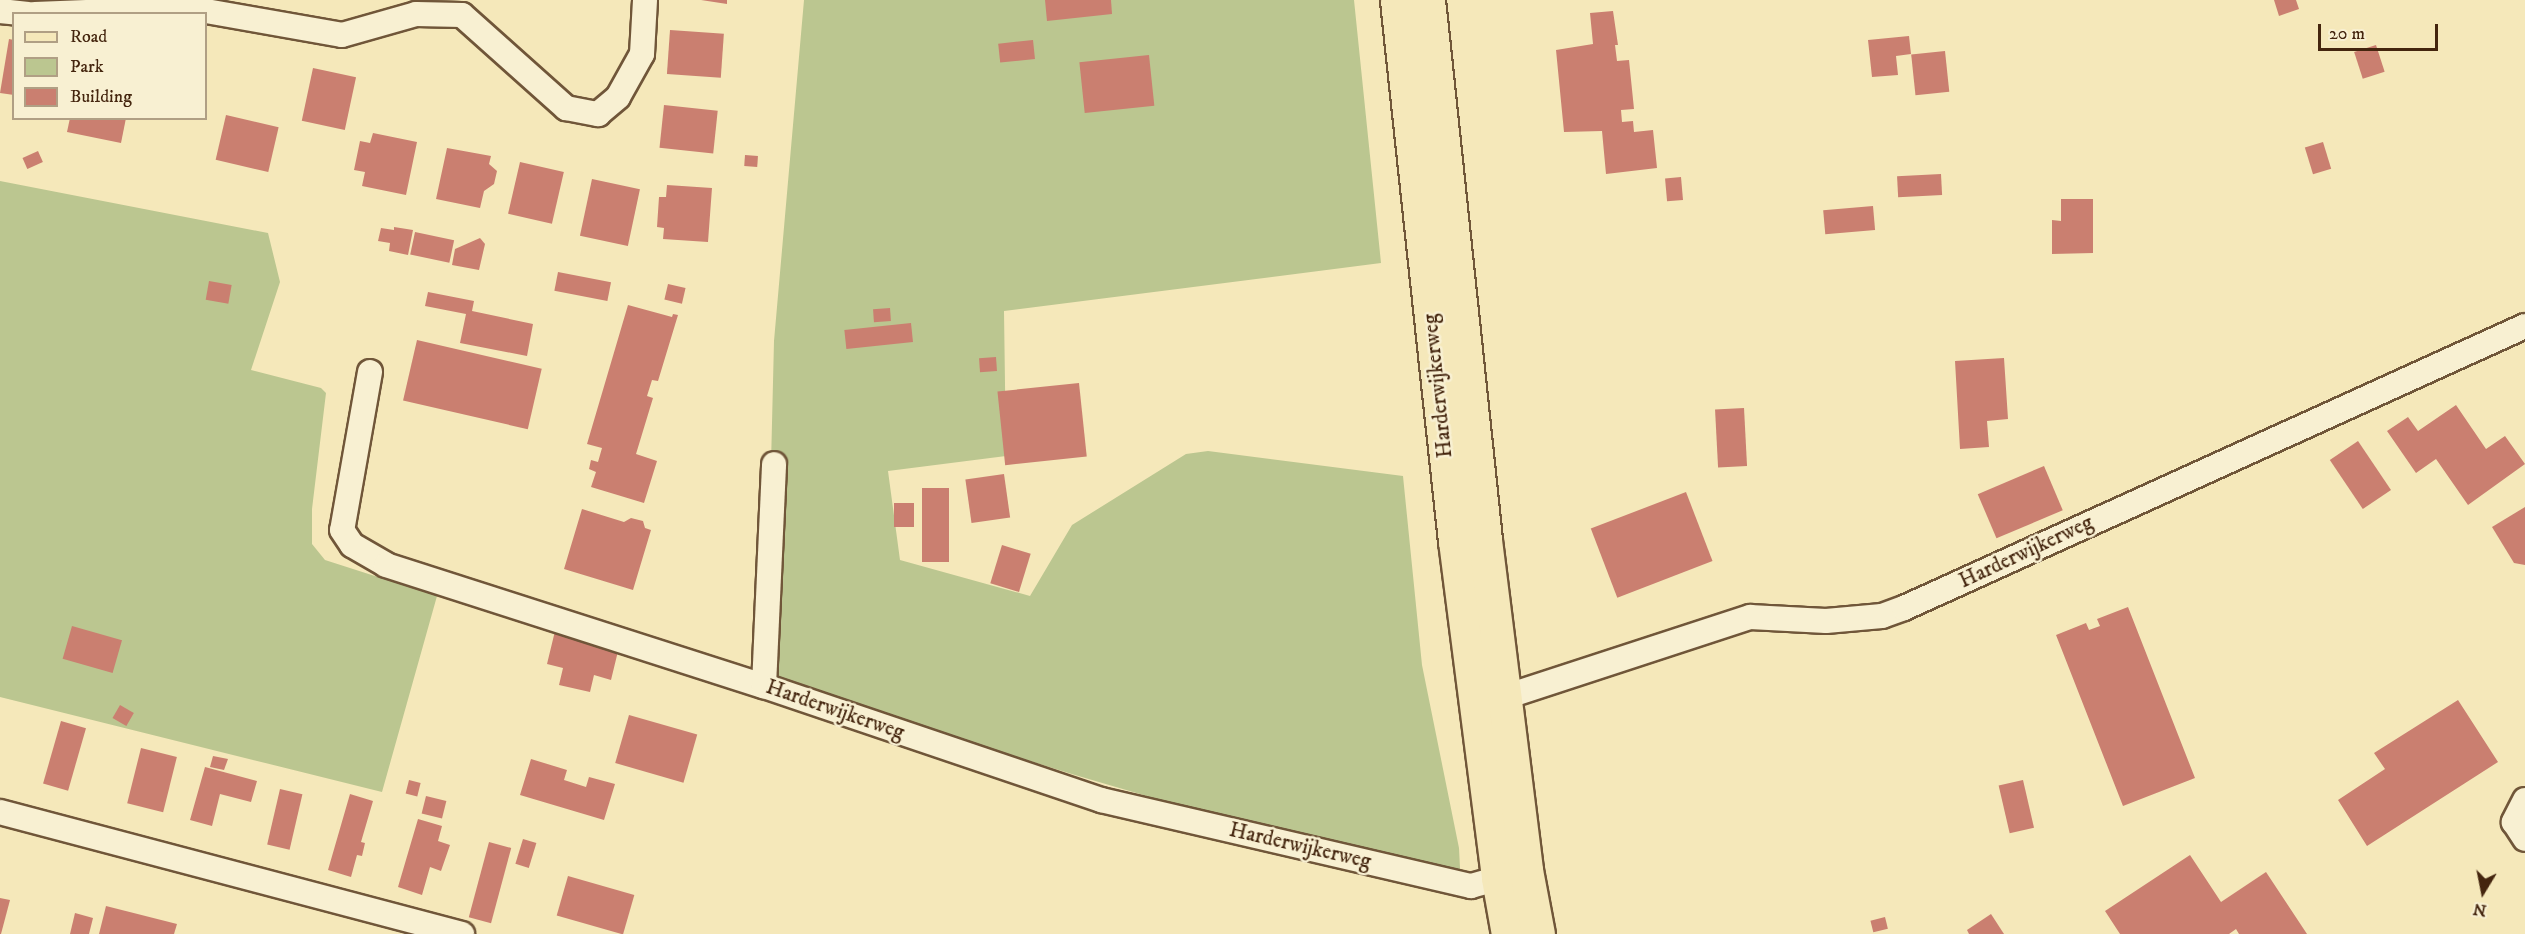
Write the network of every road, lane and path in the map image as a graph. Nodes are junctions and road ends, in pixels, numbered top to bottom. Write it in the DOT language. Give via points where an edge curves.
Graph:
graph roads {
  1 [pos="645,0"];
  2 [pos="1397,0"];
  3 [pos="1428,0"];
  4 [pos="86,12"];
  5 [pos="2525,326"];
  6 [pos="370,372"];
  7 [pos="774,464"];
  8 [pos="764,686"];
  9 [pos="1505,697"];
  10 [pos="2525,800"];
  11 [pos="0,812"];
  12 [pos="2525,839"];
  13 [pos="1512,874"];
  14 [pos="462,934"];
  15 [pos="1508,934"];
  16 [pos="1538,934"];
  1 -- 4 [label="lane" via="642,54 618,97 598,114 566,108 462,15 416,14 342,35 189,8"];
  2 -- 13 [label="main road, Harderwijkerweg" via="1454,529"];
  3 -- 9 [label="main road, Harderwijkerweg"];
  5 -- 9 [label="lane, Harderwijkerweg" via="1904,608 1882,616 1835,621 1750,617"];
  6 -- 8 [label="lane, Harderwijkerweg" via="342,530 352,545 386,565"];
  7 -- 8 [label="lane"];
  8 -- 13 [label="lane, Harderwijkerweg" via="1101,800 1471,886"];
  9 -- 13 [label="main road, Harderwijkerweg"];
  10 -- 12 [label="lane" via="2514,822"];
  11 -- 14 [label="lane"];
  13 -- 15 [label="main road, Harderwijkerweg"];
  13 -- 16 [label="main road, Harderwijkerweg"];
}
